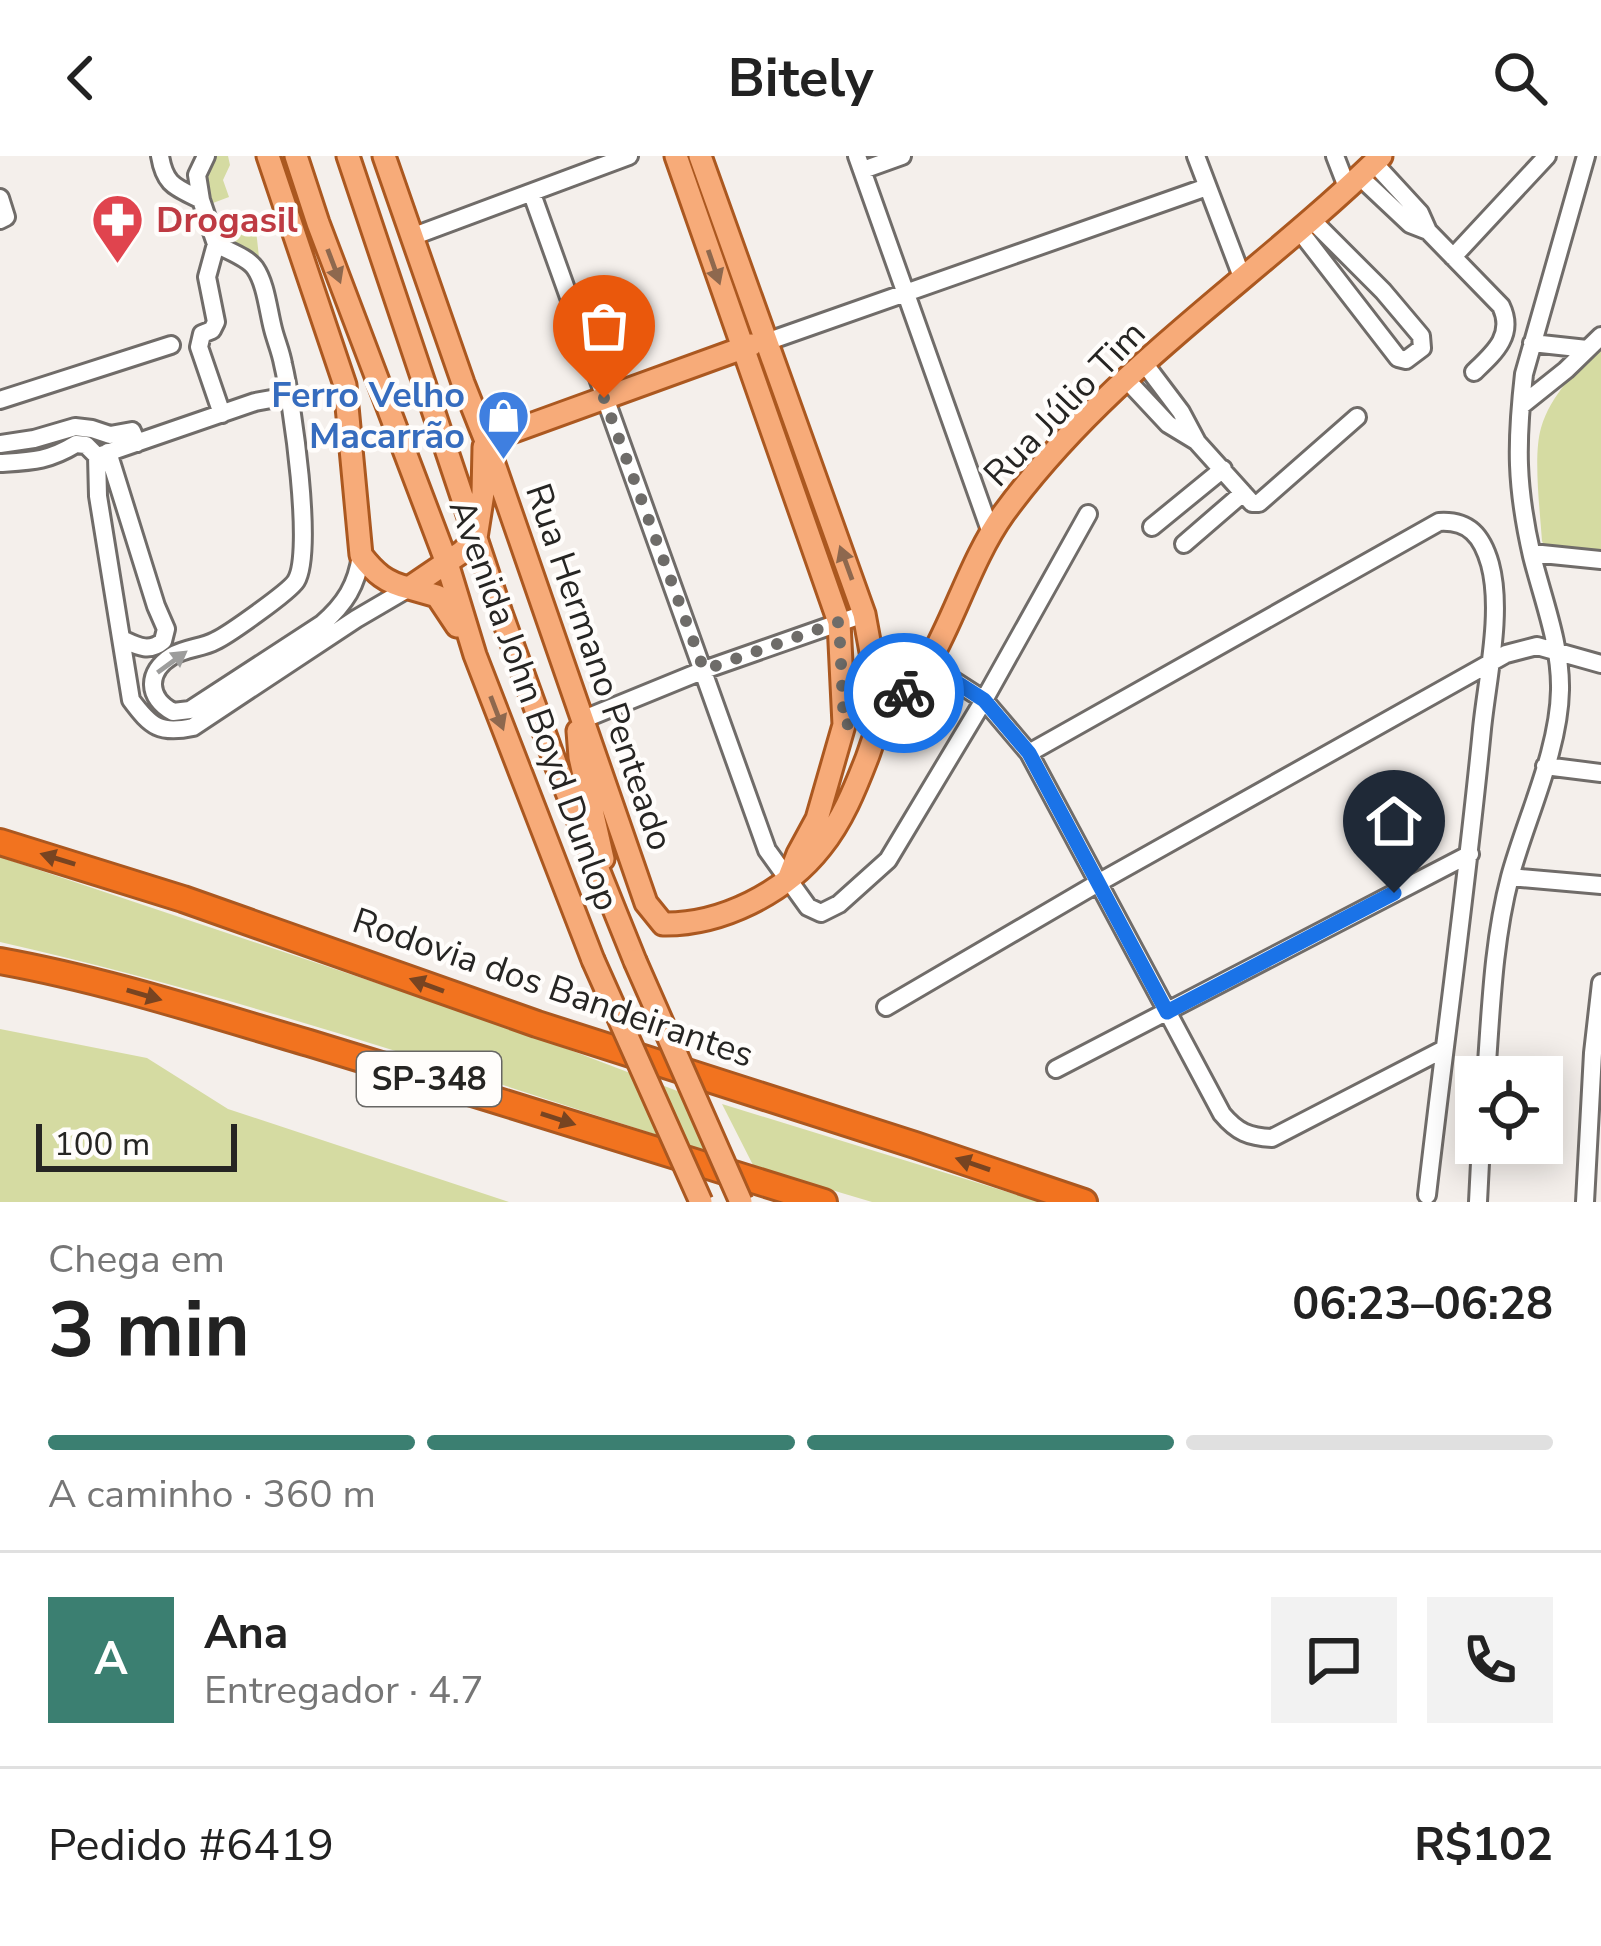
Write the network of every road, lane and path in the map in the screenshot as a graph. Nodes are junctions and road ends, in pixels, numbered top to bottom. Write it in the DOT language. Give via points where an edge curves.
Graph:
graph roads {
  1 [pos="160,156"];
  2 [pos="206,156"];
  3 [pos="268,156"];
  4 [pos="296,156"];
  5 [pos="347,156"];
  6 [pos="384,156"];
  7 [pos="628,156"];
  8 [pos="676,156"];
  9 [pos="700,156"];
  10 [pos="902,156"];
  11 [pos="1196,156"];
  12 [pos="1335,156"];
  13 [pos="1547,156"];
  14 [pos="1586,156"];
  15 [pos="860,163"];
  16 [pos="1365,170"];
  17 [pos="1207,187"];
  18 [pos="532,194"];
  19 [pos="0,198"];
  20 [pos="201,200"];
  21 [pos="0,220"];
  22 [pos="1305,225"];
  23 [pos="413,236"];
  24 [pos="216,244"];
  25 [pos="1453,257"];
  26 [pos="1242,277"];
  27 [pos="312,283"];
  28 [pos="905,293"];
  29 [pos="766,341"];
  30 [pos="1532,343"];
  31 [pos="1594,343"];
  32 [pos="171,345"];
  33 [pos="742,348"];
  34 [pos="368,356"];
  35 [pos="1144,363"];
  36 [pos="1474,372"];
  37 [pos="1125,378"];
  38 [pos="288,396"];
  39 [pos="604,398"];
  40 [pos="0,400"];
  41 [pos="1520,406"];
  42 [pos="222,414"];
  43 [pos="1357,417"];
  44 [pos="134,437"];
  45 [pos="34,439"];
  46 [pos="486,441"];
  47 [pos="1197,442"];
  48 [pos="0,444"];
  49 [pos="103,454"];
  50 [pos="40,461"];
  51 [pos="0,463"];
  52 [pos="1223,469"];
  53 [pos="1243,493"];
  54 [pos="1088,514"];
  55 [pos="1152,527"];
  56 [pos="991,533"];
  57 [pos="476,538"];
  58 [pos="1184,544"];
  59 [pos="1532,554"];
  60 [pos="361,555"];
  61 [pos="1601,560"];
  62 [pos="447,562"];
  63 [pos="409,588"];
  64 [pos="864,614"];
  65 [pos="839,622"];
  66 [pos="122,639"];
  67 [pos="1558,654"];
  68 [pos="475,655"];
  69 [pos="928,664"];
  70 [pos="1601,664"];
  71 [pos="1488,666"];
  72 [pos="704,670"];
  73 [pos="984,700"];
  74 [pos="883,718"];
  75 [pos="584,719"];
  76 [pos="844,725"];
  77 [pos="1029,753"];
  78 [pos="1545,766"];
  79 [pos="1601,773"];
  80 [pos="0,842"];
  81 [pos="1470,854"];
  82 [pos="1510,877"];
  83 [pos="601,878"];
  84 [pos="788,878"];
  85 [pos="1098,883"];
  86 [pos="1601,885"];
  87 [pos="663,924"];
  88 [pos="0,961"];
  89 [pos="1601,982"];
  90 [pos="886,1006"];
  91 [pos="1167,1012"];
  92 [pos="1444,1048"];
  93 [pos="1488,1056"];
  94 [pos="1056,1069"];
  95 [pos="1480,1164"];
  96 [pos="1427,1195"];
  97 [pos="701,1202"];
  98 [pos="741,1202"];
  99 [pos="824,1202"];
  100 [pos="1084,1202"];
  101 [pos="1478,1202"];
  102 [pos="1586,1202"];
  1 -- 20 [label="street" via="171,185"];
  2 -- 20 [label="street" via="197,175"];
  3 -- 27 [label="main road"];
  4 -- 34 [label="main road, Avenida John Boyd Dunlop, one-way"];
  5 -- 57 [label="main road, Avenida John Boyd Dunlop"];
  6 -- 23 [label="main road, Rua Hermano Penteado"];
  7 -- 18 [label="street"];
  8 -- 33 [label="main road, one-way"];
  9 -- 29 [label="main road"];
  10 -- 15 [label="street"];
  11 -- 17 [label="street"];
  12 -- 16 [label="street"];
  13 -- 25 [label="street"];
  14 -- 30 [label="street"];
  15 -- 28 [label="street"];
  16 -- 22 [label="main road, Rua Júlio Tim"];
  16 -- 25 [label="street" via="1420,213"];
  17 -- 26 [label="street"];
  17 -- 28 [label="street"];
  18 -- 23 [label="street"];
  18 -- 39 [label="street"];
  19 -- 21 [label="street"];
  20 -- 24 [label="street"];
  22 -- 22 [label="street" via="1398,358 1414,356 1421,336 1383,291"];
  22 -- 26 [label="main road, Rua Júlio Tim"];
  23 -- 46 [label="main road, Rua Hermano Penteado"];
  24 -- 38 [label="street" via="254,266"];
  24 -- 42 [label="street" via="207,278 216,322 199,347"];
  25 -- 36 [label="street" via="1506,317 1499,347"];
  26 -- 35 [label="main road, Rua Júlio Tim"];
  27 -- 34 [label="main road"];
  27 -- 60 [label="main road" via="345,385"];
  28 -- 29 [label="street"];
  28 -- 56 [label="street"];
  29 -- 33 [label="main road"];
  64 -- 29 [label="main road, one-way"];
  30 -- 31 [label="street"];
  30 -- 41 [label="street"];
  31 -- 41 [label="street"];
  32 -- 40 [label="street"];
  33 -- 39 [label="main road"];
  33 -- 65 [label="main road"];
  34 -- 62 [label="main road, Avenida John Boyd Dunlop"];
  35 -- 37 [label="main road, Rua Júlio Tim"];
  35 -- 47 [label="street"];
  37 -- 47 [label="street"];
  37 -- 56 [label="main road, Rua Júlio Tim"];
  38 -- 42 [label="street"];
  60 -- 38 [label="street, one-way" via="352,590 322,624 190,710 173,712 157,700 152,687 163,664 215,641 297,580 304,517"];
  39 -- 46 [label="main road"];
  39 -- 72 [label="street"];
  41 -- 59 [label="street" via="1518,481"];
  42 -- 44 [label="street"];
  43 -- 53 [label="street" via="1258,503"];
  44 -- 45 [label="street" via="75,427"];
  44 -- 49 [label="street"];
  45 -- 48 [label="street"];
  45 -- 50 [label="street"];
  46 -- 57 [label="main road"];
  46 -- 75 [label="main road, Rua Hermano Penteado"];
  47 -- 52 [label="street"];
  49 -- 50 [label="street" via="76,443"];
  49 -- 66 [label="street" via="98,496"];
  49 -- 66 [label="street" via="166,629 151,649"];
  50 -- 51 [label="street"];
  52 -- 53 [label="street"];
  52 -- 55 [label="street"];
  53 -- 58 [label="street"];
  54 -- 73 [label="street"];
  56 -- 69 [label="main road, Rua Júlio Tim"];
  57 -- 62 [label="main road"];
  57 -- 83 [label="main road, Avenida John Boyd Dunlop"];
  59 -- 61 [label="street"];
  59 -- 67 [label="street"];
  60 -- 63 [label="main road" via="378,576"];
  62 -- 63 [label="main road"];
  62 -- 68 [label="main road, Avenida John Boyd Dunlop"];
  63 -- 66 [label="street" via="193,727 171,732 131,700"];
  63 -- 68 [label="main road" via="445,604"];
  64 -- 65 [label="street"];
  64 -- 74 [label="main road"];
  65 -- 72 [label="street"];
  65 -- 76 [label="main road"];
  67 -- 70 [label="street"];
  67 -- 71 [label="street" via="1537,646"];
  67 -- 78 [label="street" via="1560,693"];
  68 -- 97 [label="main road, Avenida John Boyd Dunlop, one-way, bridge" via="593,960"];
  69 -- 73 [label="street"];
  69 -- 74 [label="main road, Rua Júlio Tim"];
  71 -- 77 [label="street" via="1490,565 1470,529 1439,522"];
  71 -- 81 [label="street"];
  71 -- 85 [label="street"];
  72 -- 75 [label="street"];
  72 -- 84 [label="street" via="767,850"];
  73 -- 77 [label="street"];
  73 -- 84 [label="street" via="900,842 868,880 821,913"];
  74 -- 76 [label="main road"];
  74 -- 84 [label="main road, Rua Júlio Tim" via="830,836"];
  75 -- 83 [label="main road" via="580,757 602,845"];
  75 -- 87 [label="main road, Rua Hermano Penteado" via="646,904"];
  76 -- 84 [label="main road" via="817,819"];
  77 -- 85 [label="street"];
  78 -- 79 [label="street"];
  78 -- 82 [label="street"];
  100 -- 80 [label="highway, Rodovia dos Bandeirantes / SP-348, one-way"];
  81 -- 91 [label="street"];
  81 -- 92 [label="street"];
  82 -- 86 [label="street"];
  82 -- 93 [label="street"];
  83 -- 98 [label="main road, Avenida John Boyd Dunlop, bridge"];
  84 -- 87 [label="main road, Rua Júlio Tim" via="739,910"];
  85 -- 90 [label="street"];
  85 -- 91 [label="street"];
  88 -- 99 [label="highway, SP-348, one-way" via="176,1004"];
  89 -- 102 [label="street"];
  91 -- 92 [label="street" via="1222,1114 1256,1137 1272,1138"];
  91 -- 94 [label="street"];
  92 -- 96 [label="street"];
  95 -- 101 [label="street"];
}
